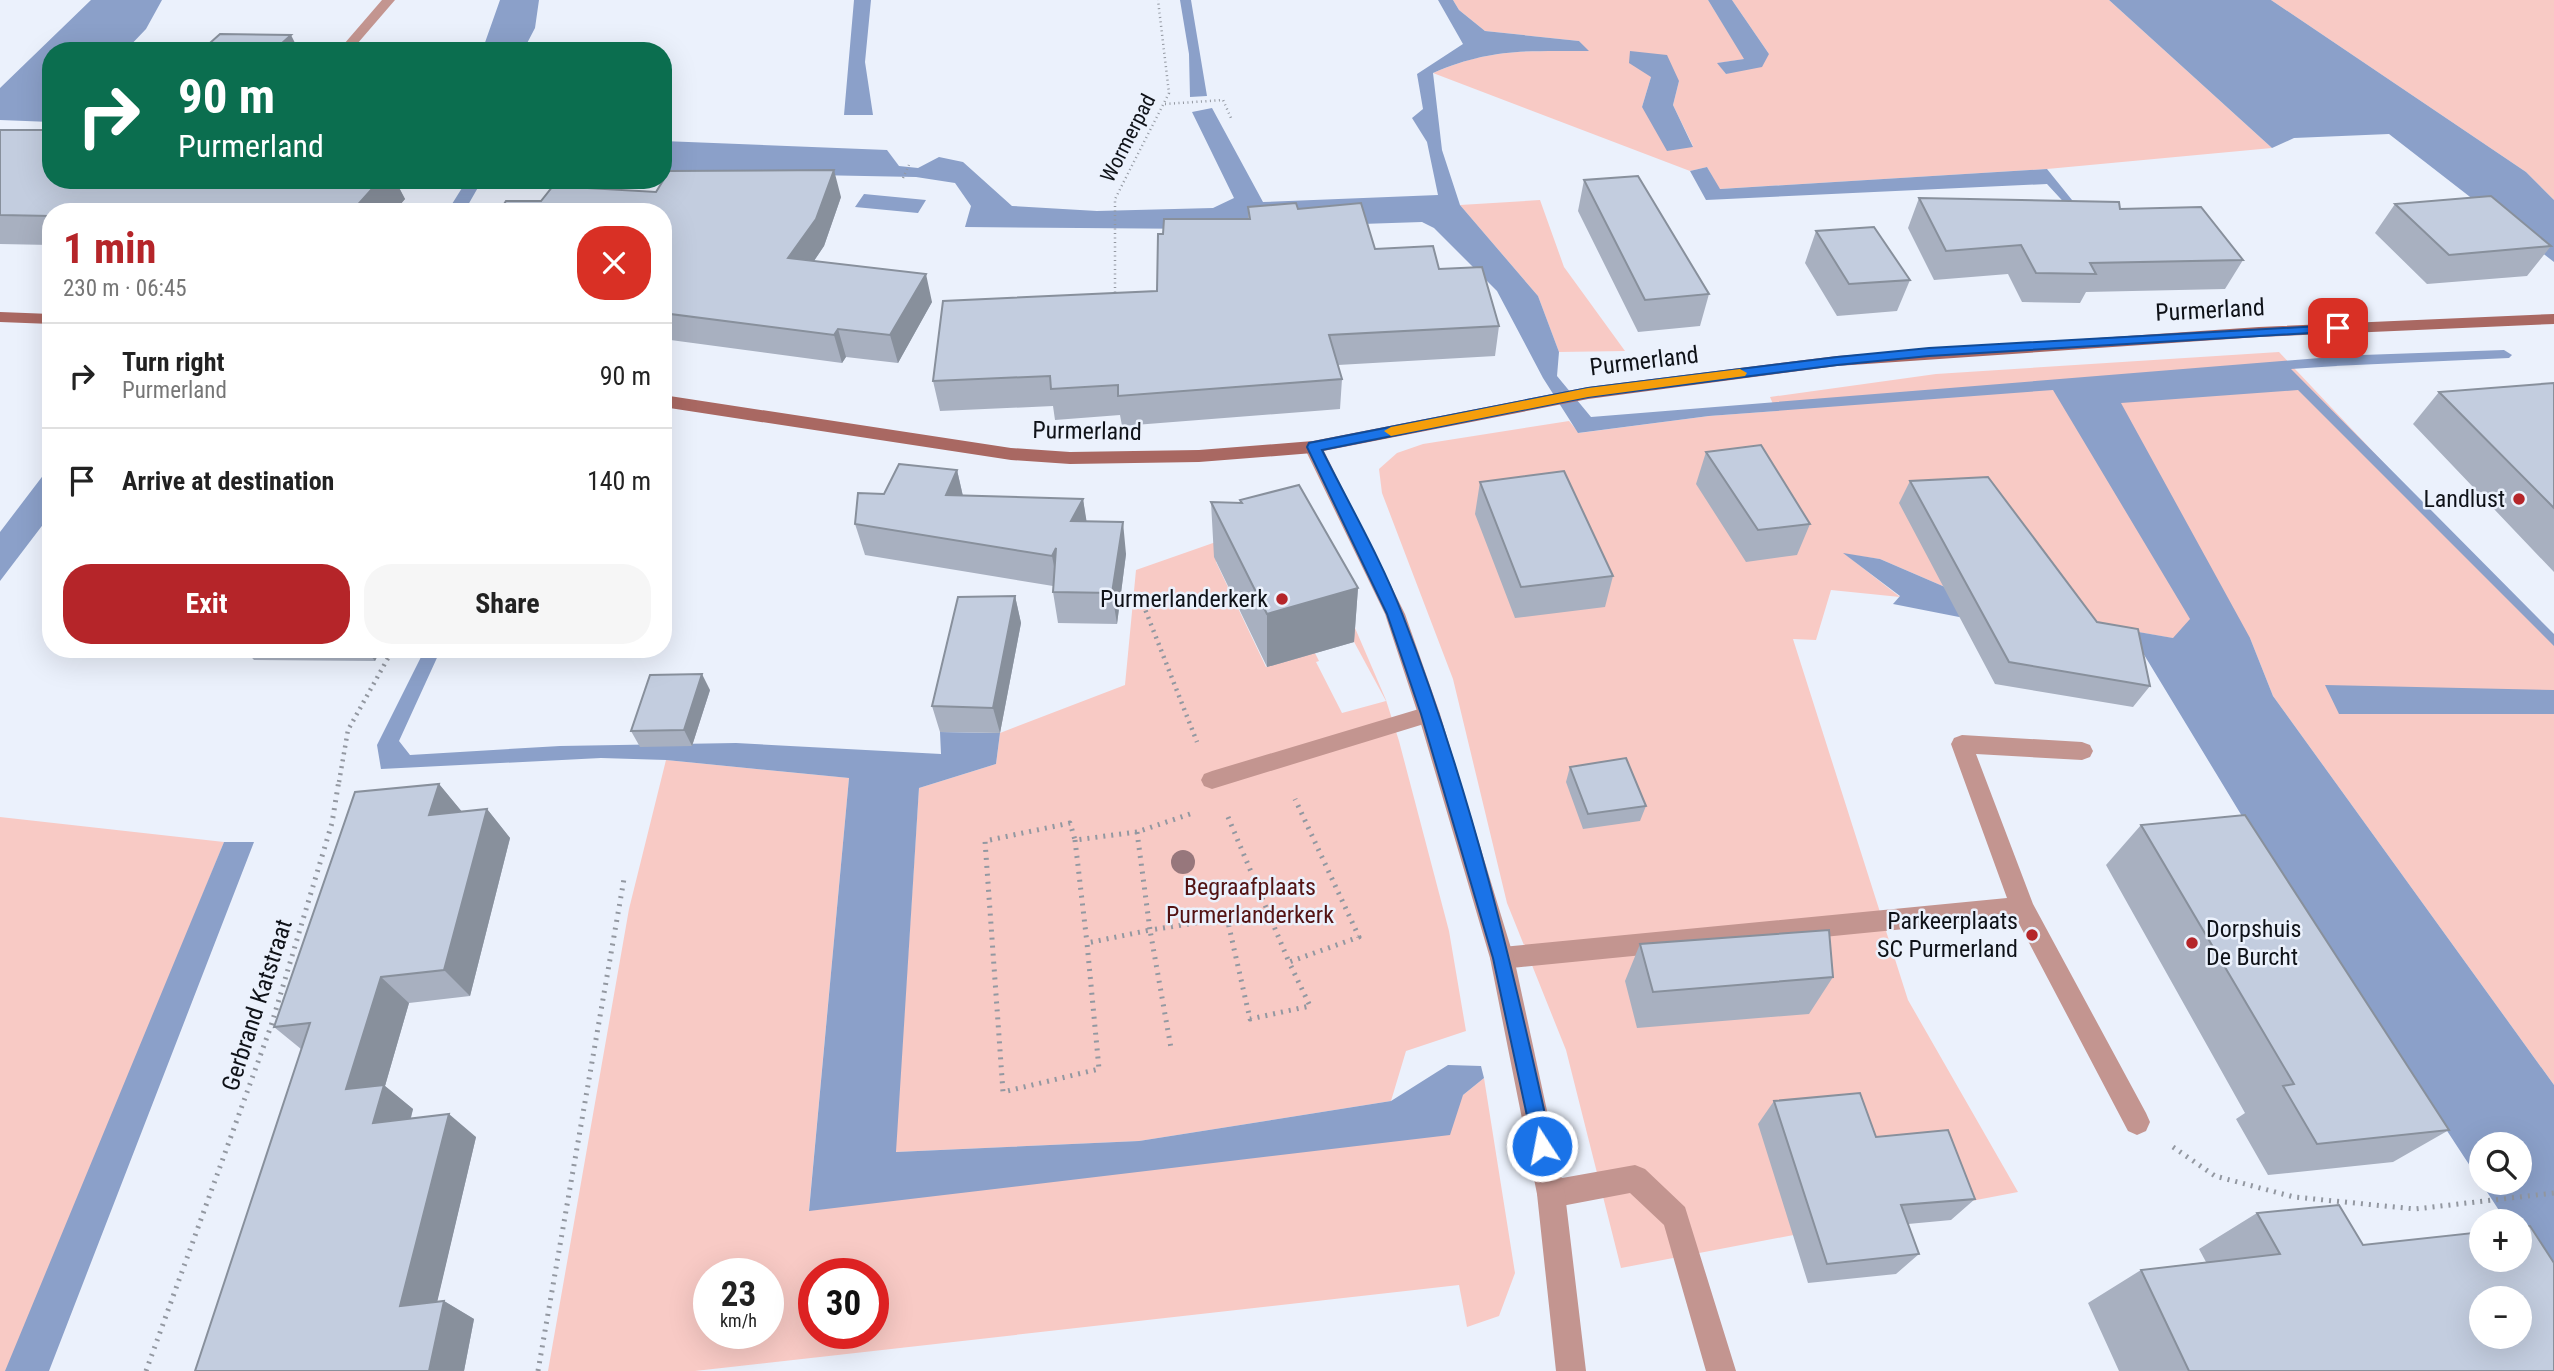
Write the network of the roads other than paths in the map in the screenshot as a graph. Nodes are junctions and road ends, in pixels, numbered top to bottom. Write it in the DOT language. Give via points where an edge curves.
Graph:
graph roads {
  1 [pos="389,0"];
  2 [pos="352,42"];
  3 [pos="0,317"];
  4 [pos="42,319"];
  5 [pos="2554,319"];
  6 [pos="672,402"];
  7 [pos="1313,447"];
  8 [pos="1429,714"];
  9 [pos="2082,751"];
  10 [pos="1212,780"];
  11 [pos="2021,907"];
  12 [pos="1502,958"];
  13 [pos="2137,1122"];
  14 [pos="1551,1194"];
  15 [pos="1570,1371"];
  16 [pos="1721,1371"];
  1 -- 2 [label="street"];
  3 -- 4 [label="street"];
  5 -- 7 [label="street, Purmerland" via="1929,352 1588,393"];
  6 -- 7 [label="street, Purmerland" via="1011,454 1199,456"];
  7 -- 8 [label="street" via="1395,614"];
  8 -- 10 [label="street"];
  8 -- 12 [label="street"];
  9 -- 11 [label="street" via="1962,744"];
  11 -- 12 [label="street"];
  11 -- 13 [label="street"];
  12 -- 14 [label="street"];
  14 -- 15 [label="street"];
  14 -- 16 [label="street" via="1635,1179 1675,1217"];
}
